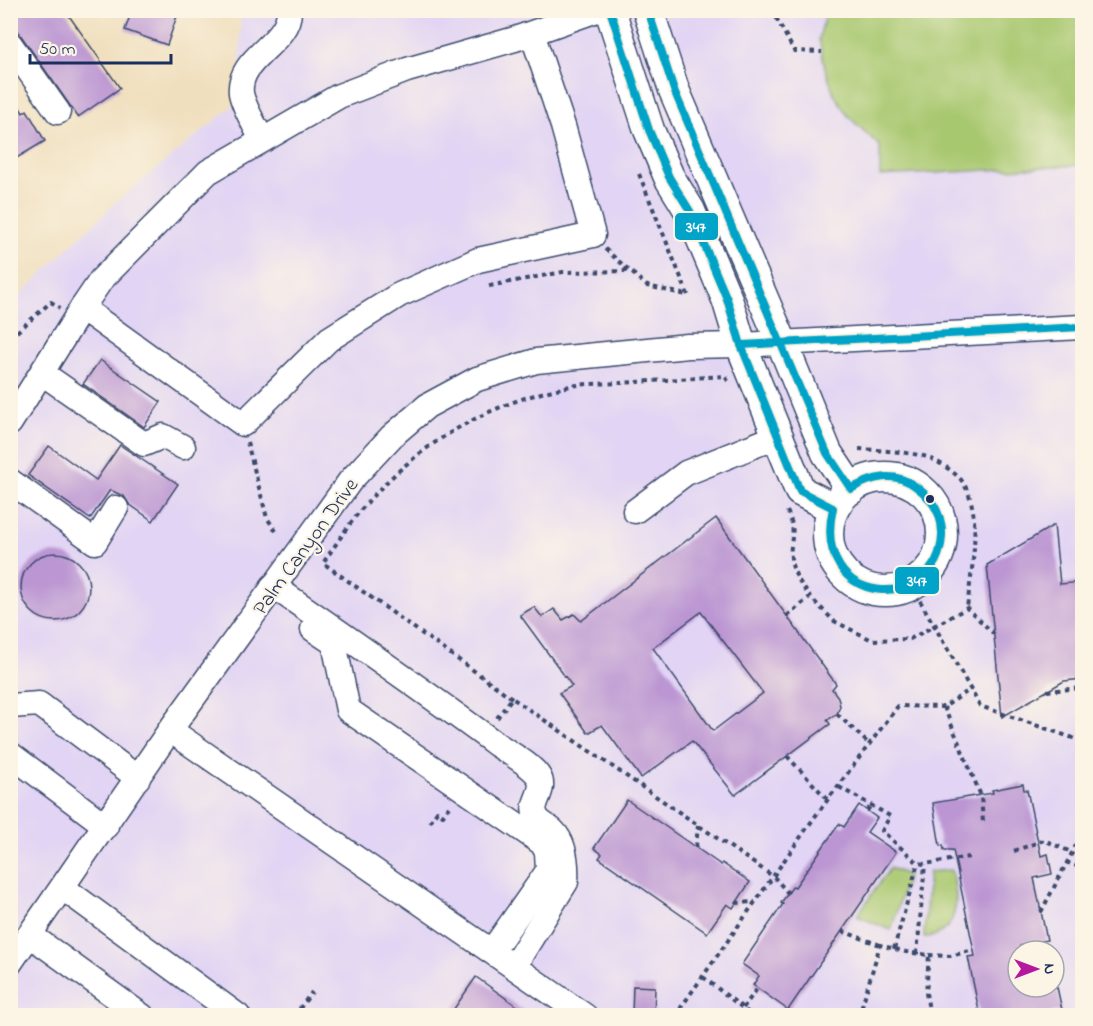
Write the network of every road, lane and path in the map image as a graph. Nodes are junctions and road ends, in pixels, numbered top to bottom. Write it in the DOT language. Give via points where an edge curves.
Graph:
graph roads {
  1 [pos="289,10"];
  2 [pos="597,10"];
  3 [pos="610,10"];
  4 [pos="648,10"];
  5 [pos="772,10"];
  6 [pos="532,33"];
  7 [pos="10,44"];
  8 [pos="822,52"];
  9 [pos="58,112"];
  10 [pos="262,140"];
  11 [pos="604,249"];
  12 [pos="630,271"];
  13 [pos="489,286"];
  14 [pos="688,296"];
  15 [pos="79,314"];
  16 [pos="1083,327"];
  17 [pos="10,338"];
  18 [pos="782,343"];
  19 [pos="741,345"];
  20 [pos="42,373"];
  21 [pos="725,376"];
  22 [pos="10,423"];
  23 [pos="243,424"];
  24 [pos="777,436"];
  25 [pos="183,447"];
  26 [pos="859,449"];
  27 [pos="10,481"];
  28 [pos="842,499"];
  29 [pos="116,508"];
  30 [pos="635,511"];
  31 [pos="278,534"];
  32 [pos="911,585"];
  33 [pos="270,591"];
  34 [pos="967,608"];
  35 [pos="787,616"];
  36 [pos="934,627"];
  37 [pos="994,634"];
  38 [pos="1083,688"];
  39 [pos="971,689"];
  40 [pos="1047,691"];
  41 [pos="512,698"];
  42 [pos="10,706"];
  43 [pos="944,707"];
  44 [pos="837,714"];
  45 [pos="493,723"];
  46 [pos="170,730"];
  47 [pos="1083,733"];
  48 [pos="1081,740"];
  49 [pos="869,744"];
  50 [pos="10,754"];
  51 [pos="787,756"];
  52 [pos="138,778"];
  53 [pos="839,787"];
  54 [pos="828,800"];
  55 [pos="871,805"];
  56 [pos="449,807"];
  57 [pos="867,811"];
  58 [pos="430,822"];
  59 [pos="983,822"];
  60 [pos="698,825"];
  61 [pos="106,826"];
  62 [pos="1083,834"];
  63 [pos="696,847"];
  64 [pos="1014,851"];
  65 [pos="1071,852"];
  66 [pos="969,857"];
  67 [pos="1066,862"];
  68 [pos="918,863"];
  69 [pos="925,864"];
  70 [pos="1083,867"];
  71 [pos="774,877"];
  72 [pos="63,888"];
  73 [pos="788,893"];
  74 [pos="756,902"];
  75 [pos="736,903"];
  76 [pos="1041,912"];
  77 [pos="842,931"];
  78 [pos="30,935"];
  79 [pos="880,945"];
  80 [pos="894,949"];
  81 [pos="974,950"];
  82 [pos="492,951"];
  83 [pos="917,954"];
  84 [pos="929,955"];
  85 [pos="10,963"];
  86 [pos="514,966"];
  87 [pos="703,977"];
  88 [pos="758,989"];
  89 [pos="312,992"];
  90 [pos="743,1008"];
  91 [pos="141,1016"];
  92 [pos="238,1016"];
  93 [pos="294,1016"];
  94 [pos="585,1016"];
  95 [pos="675,1016"];
  96 [pos="753,1016"];
  97 [pos="859,1016"];
  98 [pos="930,1016"];
  1 -- 10 [label="street" via="276,38 248,67 242,81 242,94"];
  2 -- 6 [label="street"];
  3 -- 19 [label="main road" via="649,130 669,177 690,211 727,299"];
  4 -- 18 [label="main road" via="674,90"];
  5 -- 8 [label="path" via="794,51"];
  6 -- 10 [label="street" via="407,70 339,96"];
  6 -- 23 [label="street" via="563,126 592,234 478,260 399,295 329,339"];
  7 -- 9 [label="street"];
  10 -- 15 [label="street" via="208,172 101,280"];
  11 -- 12 [label="path"];
  12 -- 13 [label="path" via="563,273"];
  12 -- 14 [label="path" via="647,286"];
  15 -- 17 [label="path" via="51,302"];
  15 -- 20 [label="street"];
  15 -- 23 [label="street"];
  16 -- 18 [label="street, Palm Canyon Drive"];
  18 -- 19 [label="street, Palm Canyon Drive"];
  18 -- 28 [label="main road"];
  19 -- 24 [label="main road"];
  19 -- 33 [label="street, Palm Canyon Drive" via="688,346 536,361 477,379 427,406 392,436 350,481"];
  20 -- 22 [label="street"];
  20 -- 25 [label="street" via="144,444 164,436"];
  21 -- 41 [label="path" via="573,386 529,397 477,417 442,436 392,477 358,514 323,563"];
  23 -- 31 [label="path" via="267,518"];
  24 -- 28 [label="main road" via="800,491"];
  24 -- 30 [label="street" via="686,474"];
  26 -- 34 [label="path" via="932,458 961,480 972,506 974,553"];
  27 -- 29 [label="street" via="95,542"];
  28 -- 32 [label="main road" via="827,532 833,556 845,575 864,587 886,592"];
  28 -- 32 [label="main road" via="864,481 886,476 906,480 926,493 939,512 943,534 939,556 926,575"];
  32 -- 36 [label="path"];
  33 -- 46 [label="street, Palm Canyon Drive"];
  33 -- 82 [label="street" via="334,643 348,710 542,843 548,852 548,871"];
  33 -- 86 [label="street" via="467,723 539,777 542,786 533,808 537,818 555,832 563,848 566,882"];
  34 -- 36 [label="path"];
  34 -- 37 [label="path"];
  35 -- 36 [label="path" via="810,597 834,621 872,640 910,639"];
  36 -- 39 [label="path"];
  38 -- 40 [label="path"];
  39 -- 43 [label="path"];
  39 -- 48 [label="path" via="980,706"];
  41 -- 45 [label="path"];
  41 -- 60 [label="path"];
  42 -- 52 [label="street" via="39,704"];
  43 -- 49 [label="path" via="898,706"];
  43 -- 59 [label="path" via="981,796"];
  44 -- 49 [label="path"];
  46 -- 52 [label="street, Palm Canyon Drive"];
  46 -- 82 [label="street"];
  47 -- 48 [label="path"];
  49 -- 53 [label="path"];
  50 -- 61 [label="street"];
  51 -- 54 [label="path"];
  52 -- 61 [label="street, Palm Canyon Drive"];
  53 -- 54 [label="path"];
  53 -- 55 [label="path"];
  54 -- 71 [label="path"];
  55 -- 57 [label="path"];
  55 -- 68 [label="path" via="890,816 882,831"];
  56 -- 58 [label="path" via="443,815 437,811"];
  60 -- 63 [label="path"];
  60 -- 71 [label="path"];
  61 -- 72 [label="street, Palm Canyon Drive"];
  62 -- 65 [label="path"];
  64 -- 65 [label="path" via="1044,840"];
  65 -- 67 [label="path"];
  66 -- 69 [label="path"];
  67 -- 70 [label="path"];
  67 -- 76 [label="path"];
  68 -- 69 [label="path"];
  68 -- 80 [label="path"];
  69 -- 83 [label="path"];
  71 -- 73 [label="path"];
  71 -- 74 [label="path"];
  72 -- 78 [label="street, Palm Canyon Drive"];
  72 -- 92 [label="street"];
  74 -- 75 [label="path"];
  74 -- 87 [label="path"];
  77 -- 79 [label="path"];
  78 -- 85 [label="street, Palm Canyon Drive"];
  78 -- 91 [label="street"];
  79 -- 80 [label="path"];
  79 -- 97 [label="path"];
  80 -- 83 [label="path"];
  81 -- 84 [label="path" via="950,956"];
  82 -- 86 [label="street"];
  83 -- 84 [label="path"];
  84 -- 98 [label="path" via="926,993"];
  86 -- 94 [label="street"];
  87 -- 90 [label="path"];
  87 -- 95 [label="path"];
  88 -- 90 [label="path"];
  89 -- 93 [label="path"];
  90 -- 96 [label="path"];
}
